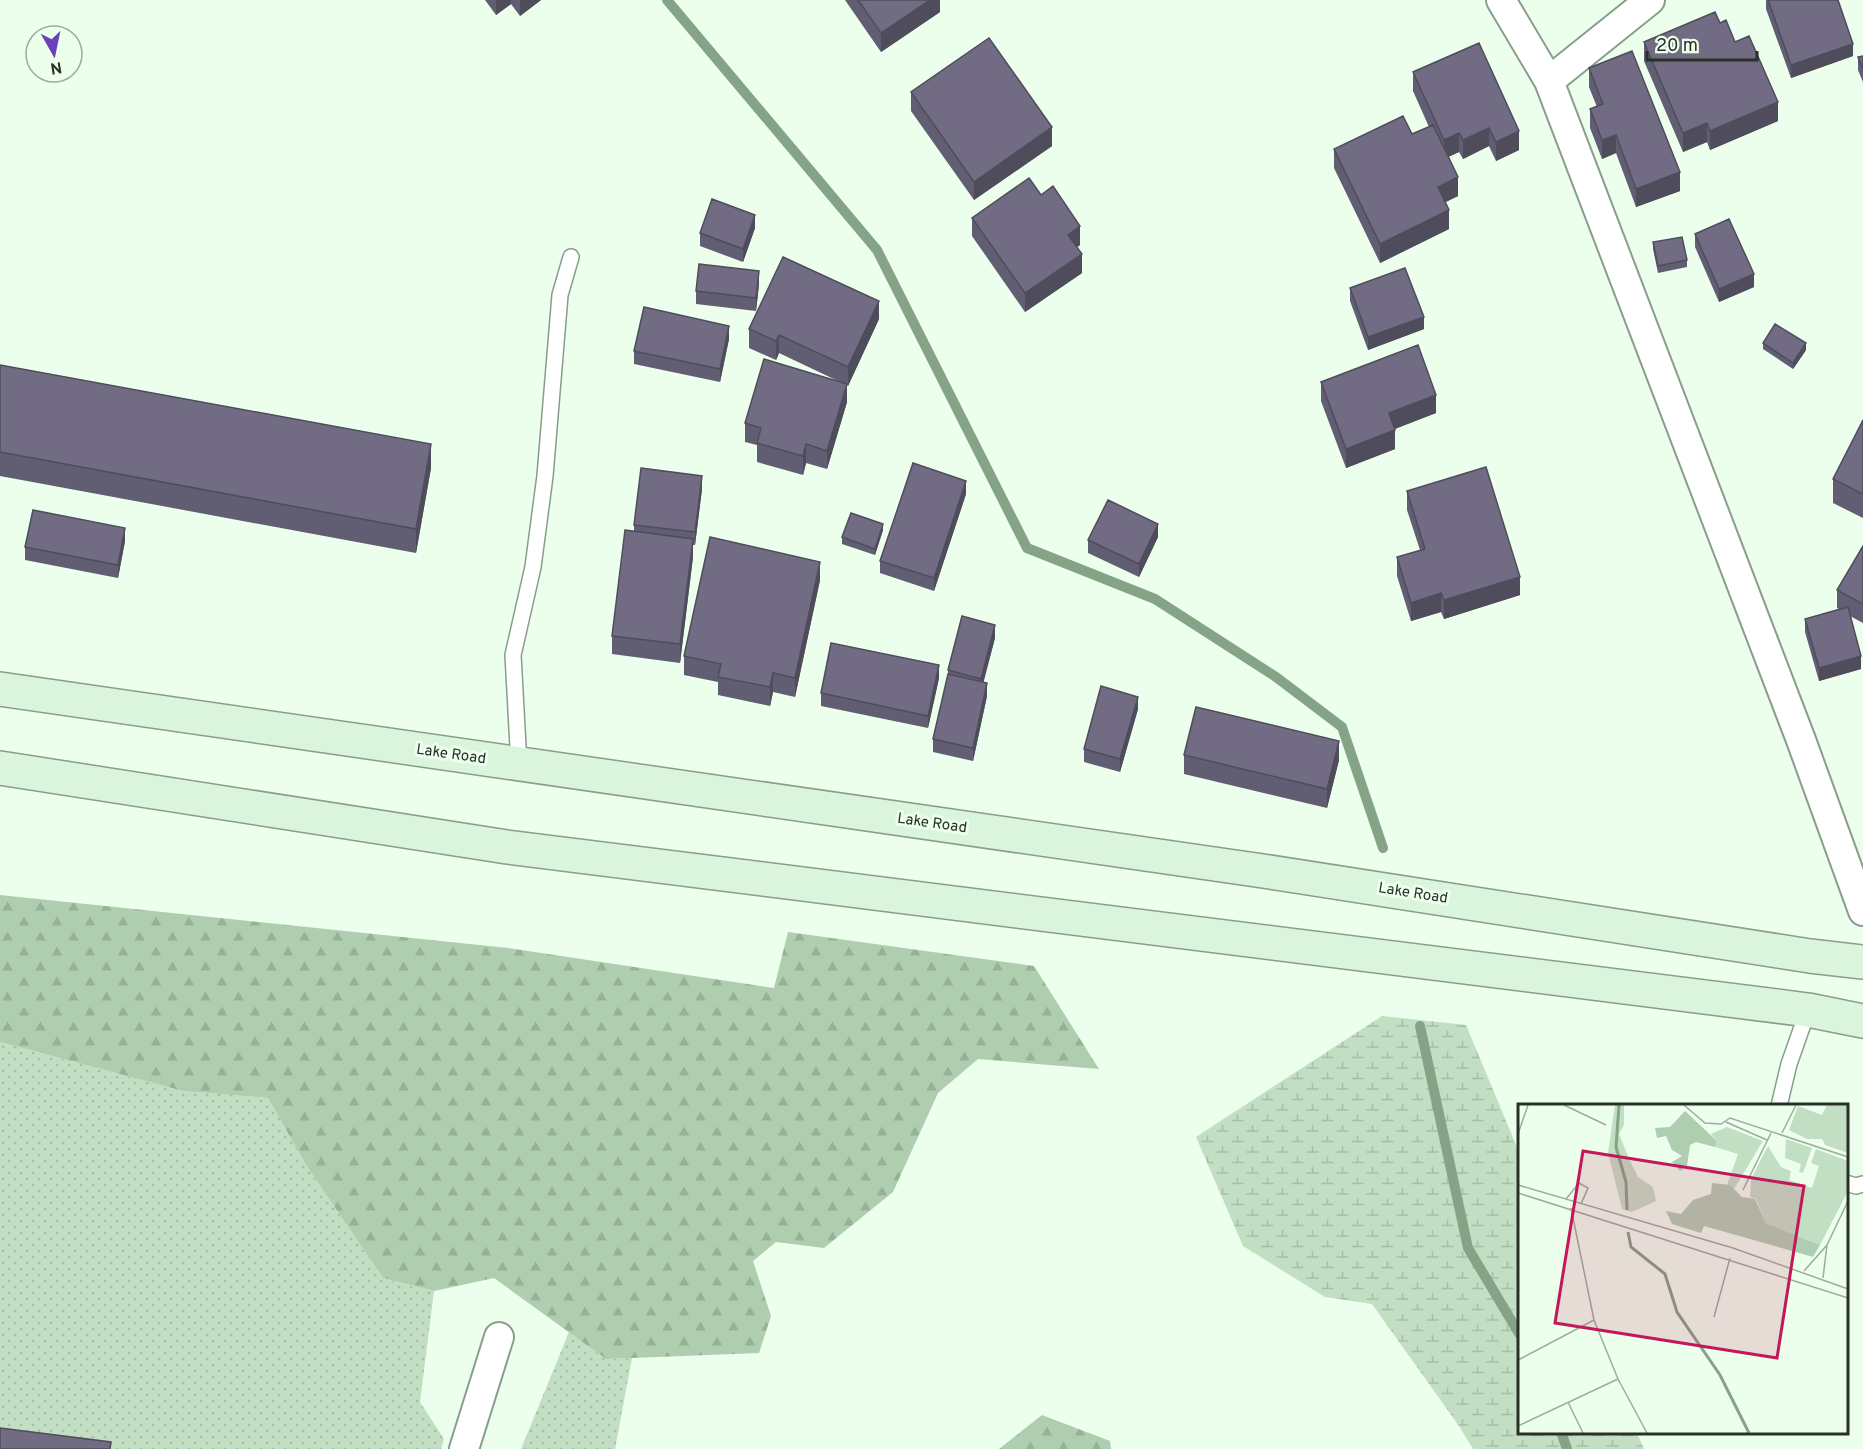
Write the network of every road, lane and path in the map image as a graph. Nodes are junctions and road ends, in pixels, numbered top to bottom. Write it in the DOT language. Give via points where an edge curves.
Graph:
graph roads {
  1 [pos="1500,0"];
  2 [pos="1650,0"];
  3 [pos="1549,81"];
  4 [pos="571,257"];
  5 [pos="0,689"];
  6 [pos="519,765"];
  7 [pos="0,768"];
  8 [pos="1863,911"];
  9 [pos="1863,962"];
  10 [pos="1808,1010"];
  11 [pos="1863,1022"];
  12 [pos="1779,1104"];
  13 [pos="1848,1184"];
  14 [pos="1863,1184"];
  15 [pos="499,1337"];
  16 [pos="464,1449"];
  1 -- 3 [label="street"];
  2 -- 3 [label="street"];
  3 -- 8 [label="street"];
  4 -- 6 [label="lane" via="560,295 533,567 513,655"];
  5 -- 6 [label="main road, Lake Road"];
  6 -- 9 [label="main road, Lake Road" via="1263,871"];
  7 -- 10 [label="main road" via="507,847"];
  10 -- 11 [label="main road"];
  10 -- 12 [label="lane"];
  13 -- 14 [label="lane"];
  15 -- 16 [label="street"];
}
